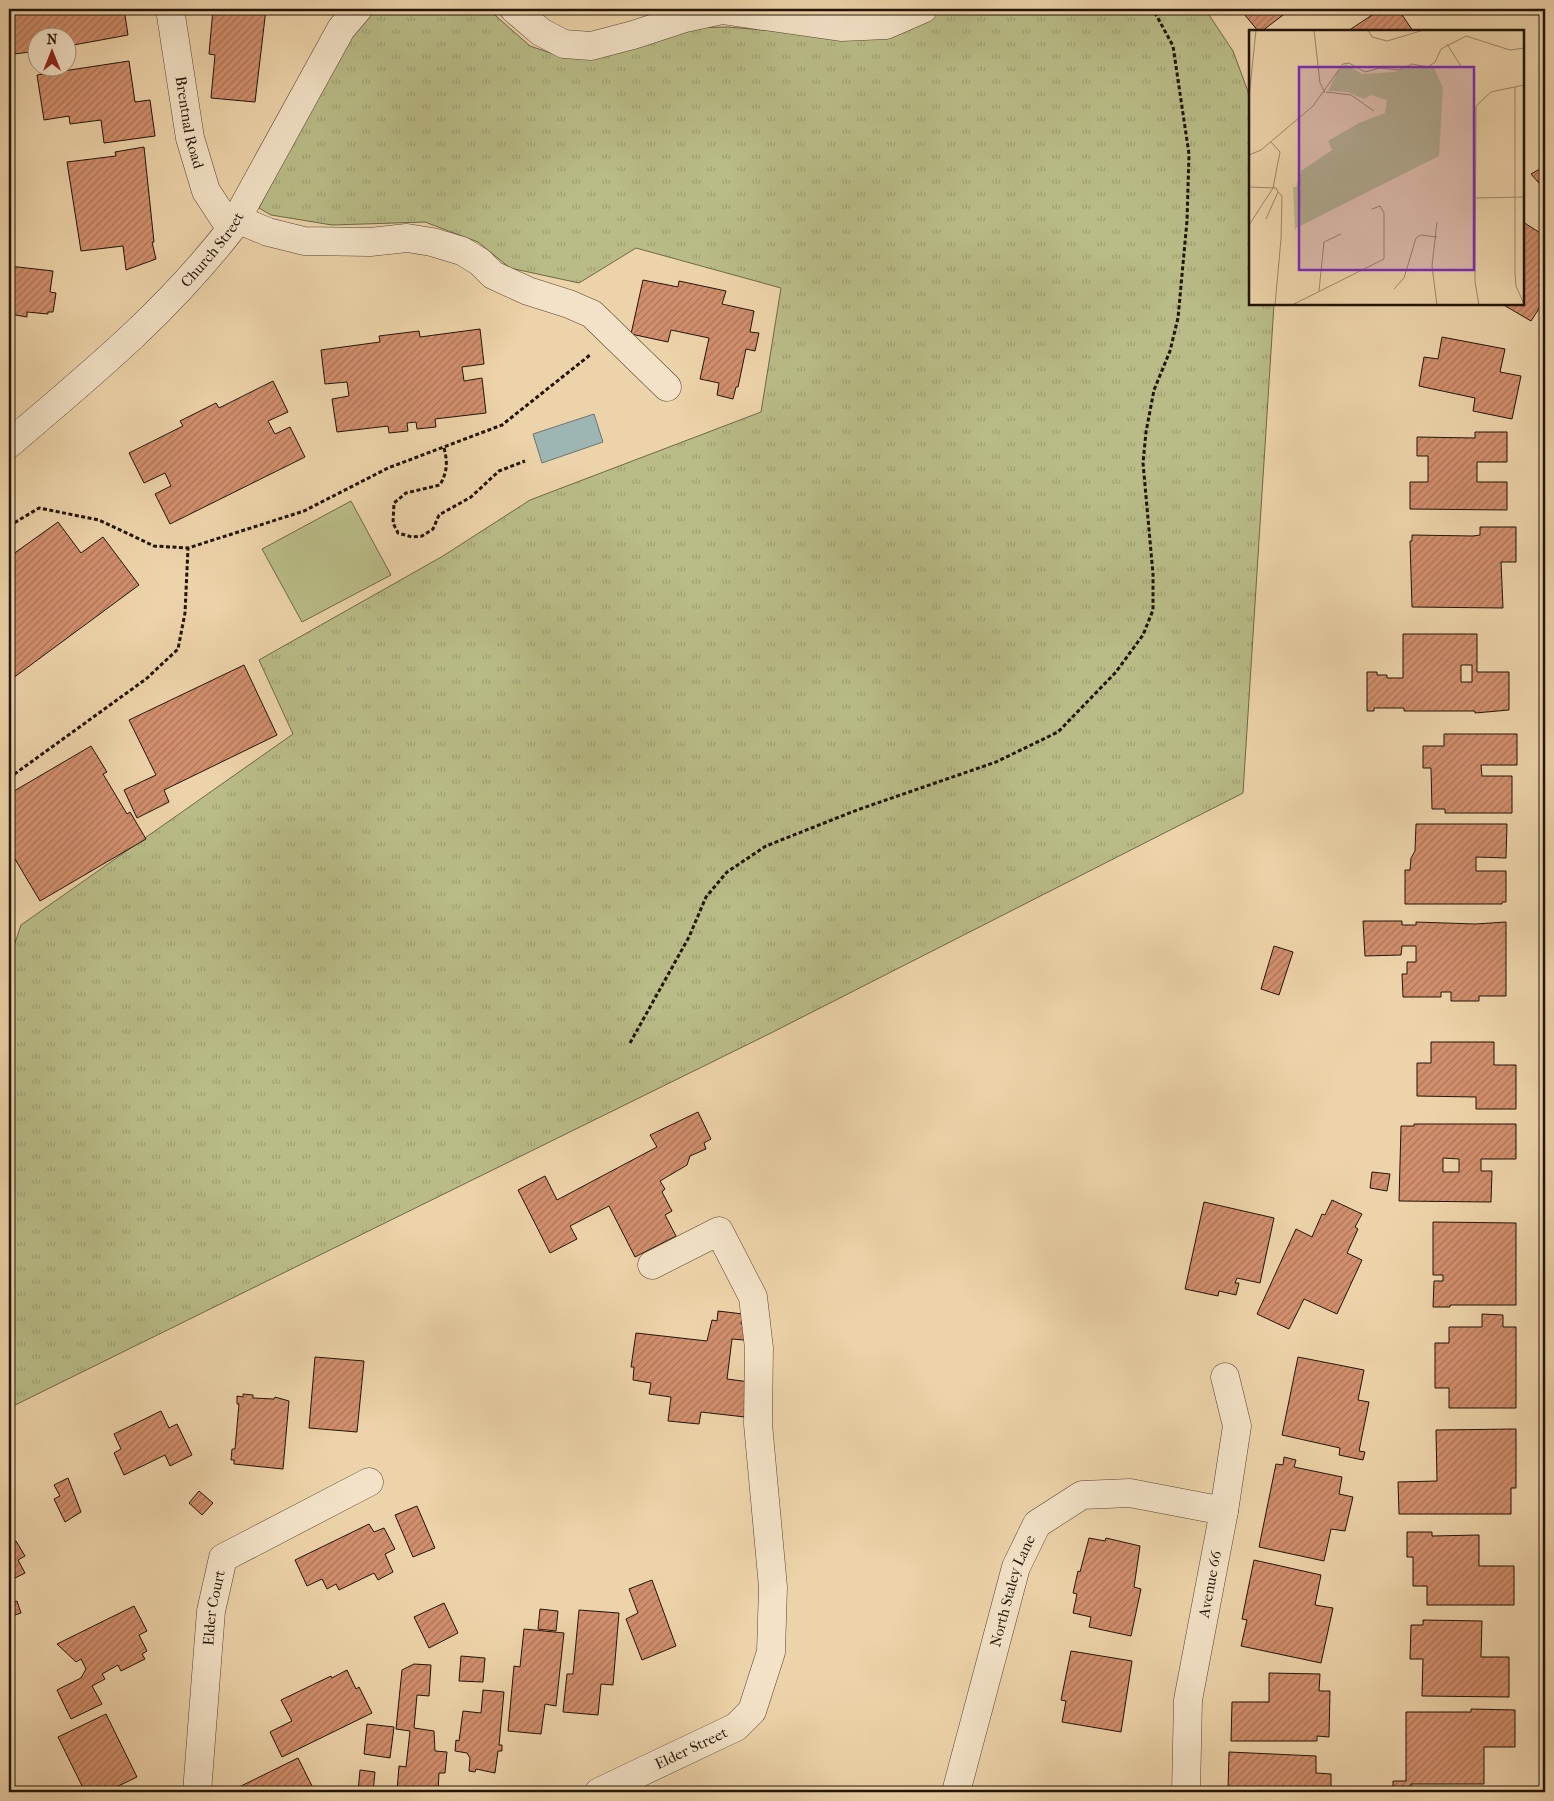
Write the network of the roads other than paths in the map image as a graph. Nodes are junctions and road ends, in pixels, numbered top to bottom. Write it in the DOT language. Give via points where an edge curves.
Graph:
graph roads {
  1 [pos="170,9"];
  2 [pos="358,9"];
  3 [pos="514,9"];
  4 [pos="923,9"];
  5 [pos="234,224"];
  6 [pos="667,387"];
  7 [pos="9,444"];
  8 [pos="652,1265"];
  9 [pos="1225,1377"];
  10 [pos="370,1482"];
  11 [pos="1224,1511"];
  12 [pos="197,1792"];
  13 [pos="599,1792"];
  14 [pos="956,1792"];
  15 [pos="1186,1792"];
  1 -- 5 [label="street, Brentnal Road" via="190,138 206,191"];
  2 -- 5 [label="street, Church Street" via="341,30"];
  3 -- 4 [label="street" via="542,32 564,44 591,46 722,10 841,27 886,25"];
  5 -- 6 [label="street" via="304,241 370,242 407,238 462,252 480,262 493,275 592,314"];
  5 -- 7 [label="street, Church Street" via="170,301 135,336"];
  8 -- 13 [label="street, Elder Street" via="719,1231 753,1298 759,1348 758,1424 773,1587 771,1652 752,1710 736,1727"];
  9 -- 11 [label="street, Avenue 66" via="1237,1426"];
  10 -- 12 [label="street, Elder Court" via="223,1558 211,1611"];
  11 -- 14 [label="street, North Staley Lane" via="1130,1493 1082,1495 1037,1524 1016,1567"];
  11 -- 15 [label="street, Avenue 66" via="1188,1700"];
}
